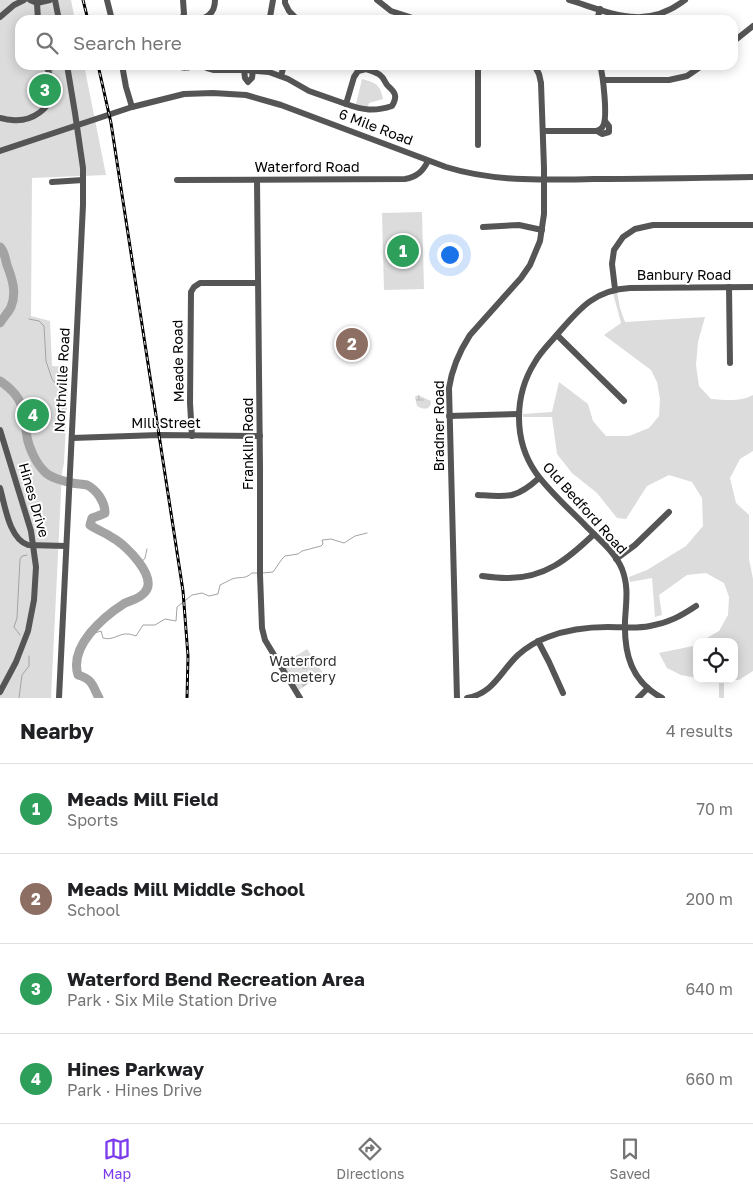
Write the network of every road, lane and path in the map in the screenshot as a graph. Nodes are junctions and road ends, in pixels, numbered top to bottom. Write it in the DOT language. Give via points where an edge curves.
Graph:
graph roads {
  1 [pos="24,0"];
  2 [pos="50,0"];
  3 [pos="55,0"];
  4 [pos="107,0"];
  5 [pos="183,0"];
  6 [pos="215,0"];
  7 [pos="273,0"];
  8 [pos="377,0"];
  9 [pos="569,0"];
  10 [pos="685,0"];
  11 [pos="285,1"];
  12 [pos="34,2"];
  13 [pos="600,9"];
  14 [pos="37,15"];
  15 [pos="58,15"];
  16 [pos="111,15"];
  17 [pos="182,15"];
  18 [pos="210,15"];
  19 [pos="270,15"];
  20 [pos="293,15"];
  21 [pos="402,15"];
  22 [pos="598,15"];
  23 [pos="620,15"];
  24 [pos="657,15"];
  25 [pos="0,16"];
  26 [pos="753,26"];
  27 [pos="738,38"];
  28 [pos="48,70"];
  29 [pos="68,70"];
  30 [pos="123,70"];
  31 [pos="214,70"];
  32 [pos="244,70"];
  33 [pos="253,70"];
  34 [pos="283,70"];
  35 [pos="362,70"];
  36 [pos="369,70"];
  37 [pos="478,70"];
  38 [pos="537,70"];
  39 [pos="601,70"];
  40 [pos="695,70"];
  41 [pos="281,76"];
  42 [pos="604,80"];
  43 [pos="248,82"];
  44 [pos="246,95"];
  45 [pos="346,104"];
  46 [pos="132,107"];
  47 [pos="0,118"];
  48 [pos="77,125"];
  49 [pos="542,131"];
  50 [pos="478,145"];
  51 [pos="0,151"];
  52 [pos="428,161"];
  53 [pos="753,177"];
  54 [pos="83,180"];
  55 [pos="177,180"];
  56 [pos="258,180"];
  57 [pos="543,180"];
  58 [pos="52,182"];
  59 [pos="753,225"];
  60 [pos="483,227"];
  61 [pos="542,230"];
  62 [pos="258,283"];
  63 [pos="753,287"];
  64 [pos="729,288"];
  65 [pos="615,289"];
  66 [pos="557,335"];
  67 [pos="730,363"];
  68 [pos="624,400"];
  69 [pos="519,414"];
  70 [pos="450,416"];
  71 [pos="0,430"];
  72 [pos="192,436"];
  73 [pos="260,436"];
  74 [pos="72,438"];
  75 [pos="539,478"];
  76 [pos="0,488"];
  77 [pos="478,495"];
  78 [pos="669,512"];
  79 [pos="594,534"];
  80 [pos="34,545"];
  81 [pos="66,546"];
  82 [pos="616,559"];
  83 [pos="482,576"];
  84 [pos="696,606"];
  85 [pos="625,628"];
  86 [pos="538,641"];
  87 [pos="648,688"];
  88 [pos="0,692"];
  89 [pos="563,693"];
  90 [pos="59,698"];
  91 [pos="300,698"];
  92 [pos="457,698"];
  93 [pos="467,698"];
  94 [pos="638,698"];
  95 [pos="662,698"];
  1 -- 25 [label="street"];
  2 -- 12 [label="street"];
  3 -- 15 [label="street"];
  4 -- 16 [label="street"];
  5 -- 17 [label="street"];
  6 -- 18 [label="street"];
  7 -- 11 [label="street"];
  7 -- 19 [label="street"];
  8 -- 21 [label="street"];
  9 -- 13 [label="street"];
  10 -- 24 [label="street"];
  11 -- 20 [label="street"];
  12 -- 14 [label="street"];
  13 -- 22 [label="street"];
  13 -- 23 [label="street"];
  26 -- 27 [label="street"];
  28 -- 47 [label="street" via="52,86 46,108 24,119"];
  29 -- 48 [label="street, Northville Road"];
  30 -- 46 [label="street"];
  31 -- 32 [label="street"];
  32 -- 33 [label="street"];
  32 -- 43 [label="street"];
  33 -- 41 [label="street"];
  33 -- 43 [label="street"];
  34 -- 41 [label="street"];
  35 -- 45 [label="street" via="354,77"];
  36 -- 45 [label="street" via="381,76 392,89 395,102 384,109 364,110"];
  37 -- 50 [label="street"];
  38 -- 49 [label="street, Bradner Road" via="541,83"];
  39 -- 42 [label="street"];
  40 -- 42 [label="street" via="669,80"];
  41 -- 45 [label="street" via="309,91"];
  42 -- 49 [label="street" via="603,127 597,130"];
  43 -- 44 [label="street"];
  44 -- 46 [label="street, 6 Mile Road" via="198,93"];
  44 -- 52 [label="street, 6 Mile Road" via="308,114"];
  46 -- 48 [label="street, 6 Mile Road"];
  48 -- 51 [label="street, 6 Mile Road"];
  48 -- 54 [label="street, Northville Road"];
  49 -- 57 [label="street, Bradner Road"];
  52 -- 56 [label="street, Waterford Road" via="421,172 409,178"];
  52 -- 57 [label="street, 6 Mile Road" via="488,177"];
  53 -- 57 [label="street, 6 Mile Road"];
  54 -- 58 [label="street"];
  54 -- 74 [label="street, Northville Road"];
  55 -- 56 [label="street, Waterford Road"];
  56 -- 62 [label="street, Franklin Road"];
  57 -- 61 [label="street, Bradner Road"];
  59 -- 65 [label="street" via="653,225 635,229 622,237 614,250"];
  60 -- 61 [label="street" via="518,224"];
  61 -- 70 [label="street, Bradner Road" via="536,252 525,272 470,335 453,366"];
  62 -- 72 [label="street, Meade Road" via="200,283 191,292"];
  62 -- 73 [label="street, Franklin Road"];
  63 -- 64 [label="street, Banbury Road"];
  64 -- 65 [label="street, Banbury Road"];
  64 -- 67 [label="street"];
  65 -- 66 [label="street, Old Bedford Road" via="588,302"];
  66 -- 68 [label="street"];
  66 -- 69 [label="street, Old Bedford Road" via="530,371"];
  69 -- 70 [label="street"];
  69 -- 75 [label="street, Old Bedford Road" via="524,448"];
  70 -- 92 [label="street, Bradner Road"];
  71 -- 80 [label="street, Hines Drive"];
  72 -- 73 [label="street, Mill Street"];
  72 -- 74 [label="street, Mill Street"];
  73 -- 91 [label="street, Franklin Road" via="262,633"];
  74 -- 81 [label="street, Northville Road"];
  75 -- 77 [label="street" via="514,495"];
  75 -- 79 [label="street, Old Bedford Road"];
  76 -- 80 [label="street" via="14,534 23,544"];
  78 -- 82 [label="street"];
  79 -- 82 [label="street, Old Bedford Road"];
  79 -- 83 [label="street" via="570,557 548,570 518,578"];
  80 -- 81 [label="street"];
  80 -- 88 [label="street, Hines Drive" via="35,589 30,621 16,662"];
  81 -- 90 [label="street, Northville Road"];
  82 -- 85 [label="street, Old Bedford Road" via="627,587"];
  84 -- 85 [label="street" via="664,623"];
  85 -- 86 [label="street" via="581,629"];
  85 -- 87 [label="street, Old Bedford Road" via="631,664"];
  86 -- 89 [label="street"];
  86 -- 93 [label="street" via="517,656 486,691"];
  87 -- 94 [label="street"];
  87 -- 95 [label="street, Old Bedford Road"];
}
